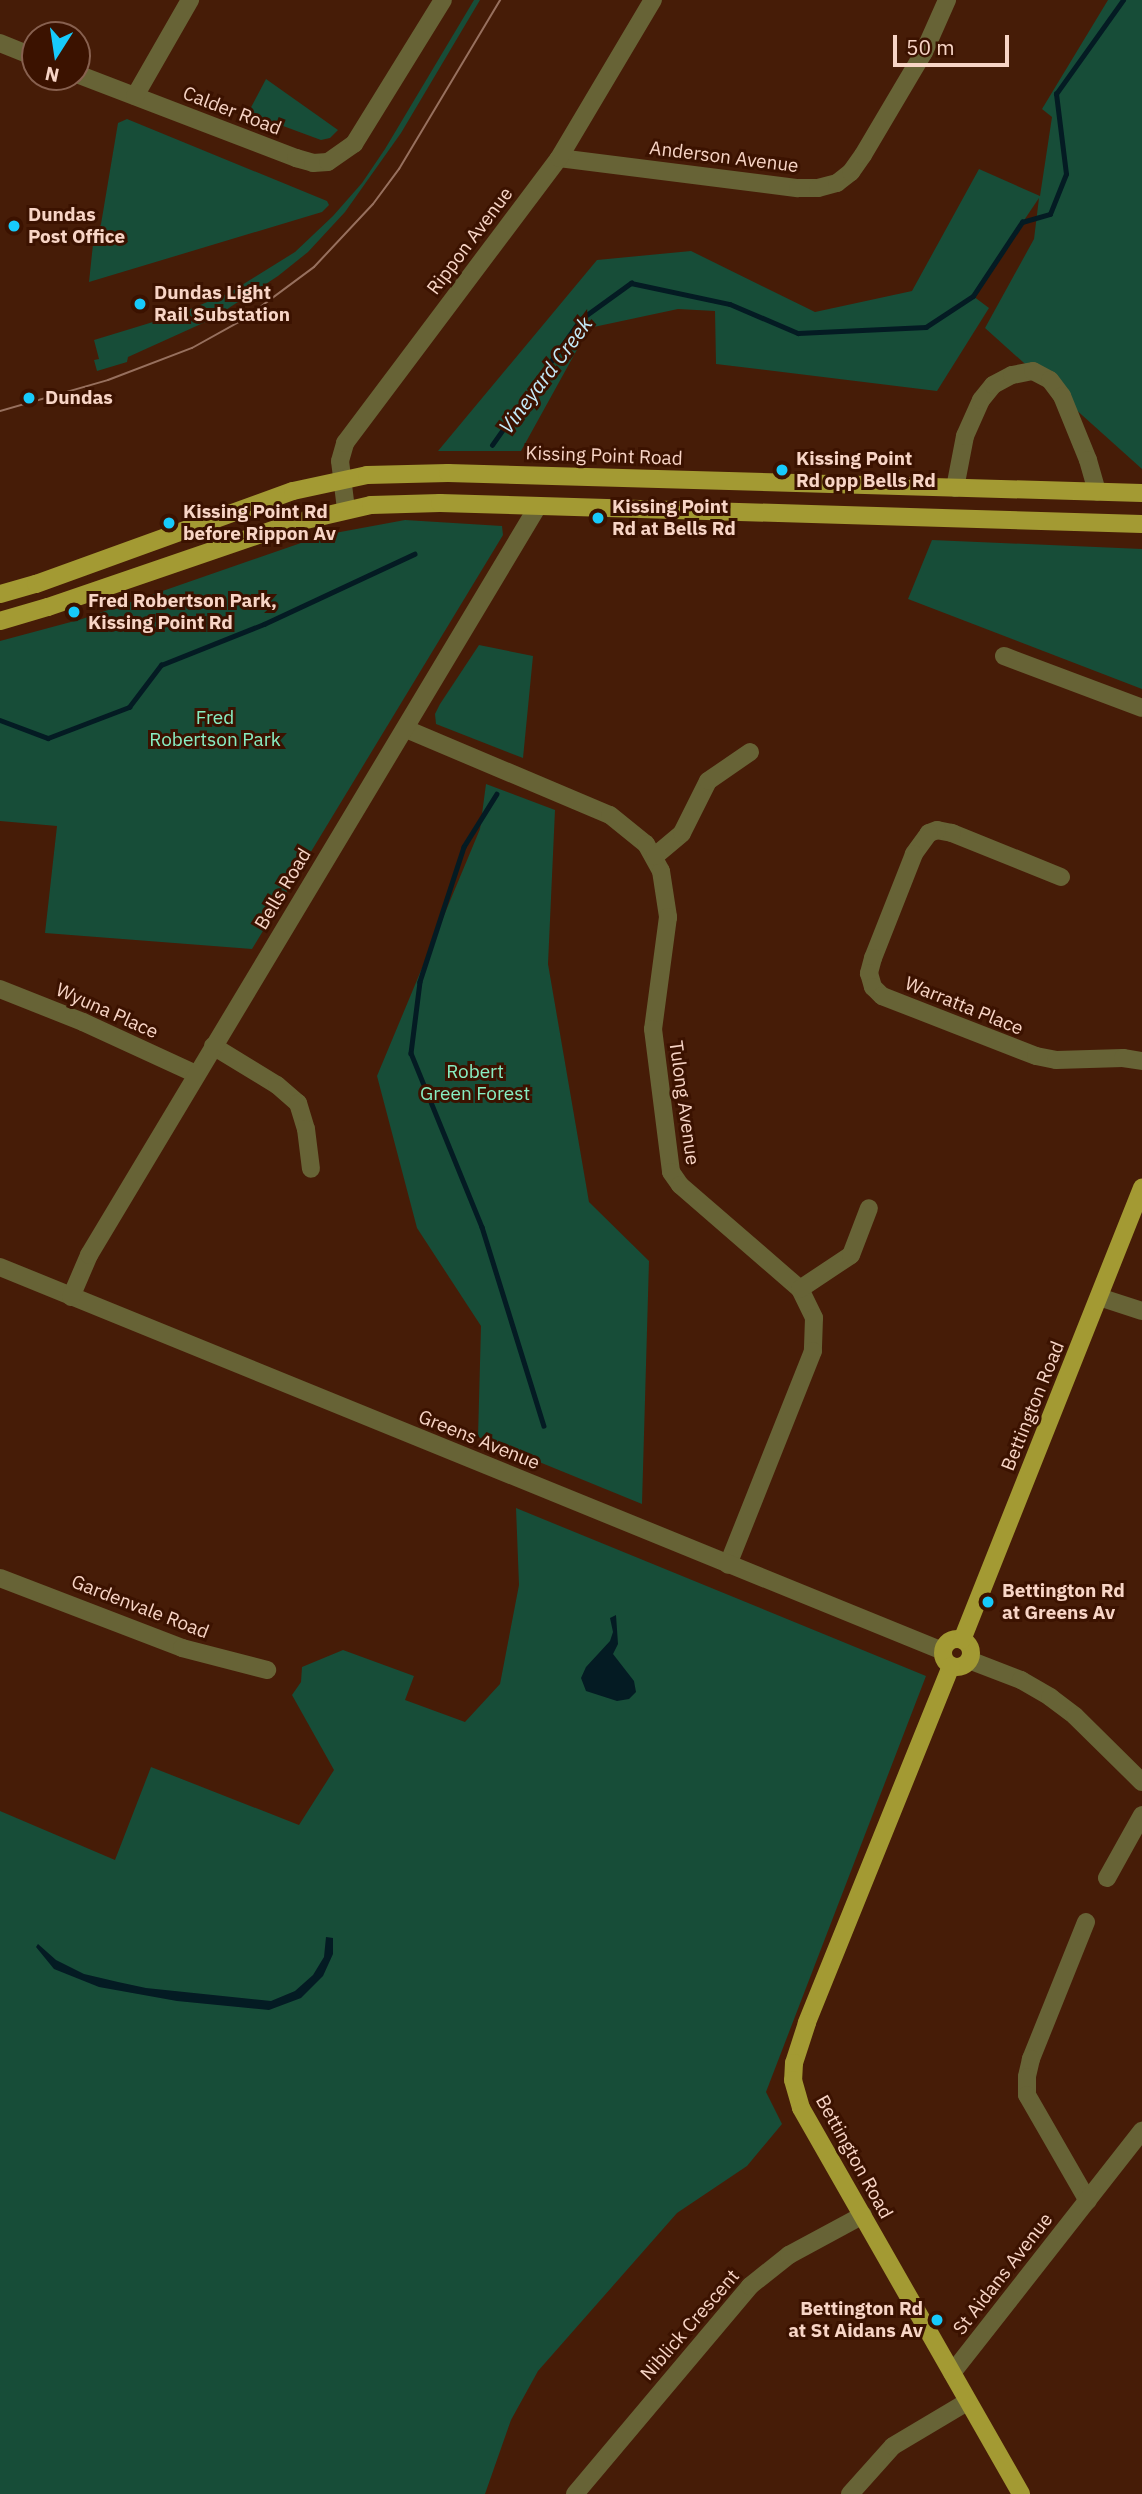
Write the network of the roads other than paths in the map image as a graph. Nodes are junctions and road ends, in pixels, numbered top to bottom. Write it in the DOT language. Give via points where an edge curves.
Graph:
graph roads {
  1 [pos="190,0"];
  2 [pos="443,0"];
  3 [pos="653,0"];
  4 [pos="947,0"];
  5 [pos="0,43"];
  6 [pos="21,51"];
  7 [pos="91,79"];
  8 [pos="135,96"];
  9 [pos="559,158"];
  10 [pos="341,479"];
  11 [pos="955,488"];
  12 [pos="1097,492"];
  13 [pos="1142,493"];
  14 [pos="538,506"];
  15 [pos="346,509"];
  16 [pos="1142,524"];
  17 [pos="0,594"];
  18 [pos="0,621"];
  19 [pos="1004,656"];
  20 [pos="1142,708"];
  21 [pos="406,729"];
  22 [pos="750,752"];
  23 [pos="654,856"];
  24 [pos="1061,877"];
  25 [pos="0,989"];
  26 [pos="213,1046"];
  27 [pos="1142,1061"];
  28 [pos="196,1074"];
  29 [pos="311,1169"];
  30 [pos="1142,1188"];
  31 [pos="869,1208"];
  32 [pos="0,1267"];
  33 [pos="800,1289"];
  34 [pos="71,1297"];
  35 [pos="1099,1297"];
  36 [pos="1142,1311"];
  37 [pos="728,1565"];
  38 [pos="0,1577"];
  39 [pos="954,1659"];
  40 [pos="267,1670"];
  41 [pos="1142,1782"];
  42 [pos="1142,1815"];
  43 [pos="1107,1878"];
  44 [pos="1086,1922"];
  45 [pos="1142,2131"];
  46 [pos="1087,2201"];
  47 [pos="863,2215"];
  48 [pos="952,2373"];
  49 [pos="967,2402"];
  50 [pos="575,2494"];
  51 [pos="850,2494"];
  52 [pos="1021,2494"];
  1 -- 8 [label="street"];
  2 -- 8 [label="street, Calder Road" via="363,131 341,156 328,162 313,163"];
  3 -- 9 [label="street, Rippon Avenue"];
  4 -- 9 [label="street, Anderson Avenue" via="924,52 863,155 837,183 798,188"];
  5 -- 6 [label="street"];
  7 -- 8 [label="street, Calder Road"];
  9 -- 10 [label="street, Rippon Avenue" via="345,443"];
  10 -- 11 [label="main road, Kissing Point Road" via="458,473"];
  10 -- 15 [label="street, Rippon Avenue"];
  10 -- 17 [label="main road, Kissing Point Road" via="282,495"];
  11 -- 12 [label="main road, Kissing Point Road"];
  11 -- 12 [label="street" via="965,436 981,400 993,385 1033,371 1050,380 1062,396"];
  12 -- 13 [label="main road, Kissing Point Road"];
  14 -- 15 [label="main road" via="395,503"];
  14 -- 16 [label="main road"];
  14 -- 21 [label="street, Bells Road"];
  15 -- 18 [label="main road"];
  19 -- 20 [label="street"];
  21 -- 23 [label="street, Tulong Avenue" via="610,815 636,833"];
  21 -- 26 [label="street, Bells Road"];
  22 -- 23 [label="street" via="708,781 681,833"];
  23 -- 33 [label="street, Tulong Avenue" via="668,901 653,1029 671,1172 680,1185"];
  24 -- 27 [label="street, Warratta Place" via="952,833 929,833 914,854 873,958 869,974 873,987 883,996 1045,1059"];
  25 -- 28 [label="street, Wyuna Place"];
  26 -- 28 [label="street, Bells Road"];
  26 -- 29 [label="street" via="278,1085 298,1103"];
  28 -- 34 [label="street, Bells Road" via="89,1255"];
  30 -- 35 [label="main road, Bettington Road"];
  31 -- 33 [label="street" via="851,1255"];
  32 -- 34 [label="street, Greens Avenue"];
  33 -- 37 [label="street, Tulong Avenue" via="814,1318 813,1352"];
  34 -- 37 [label="street, Greens Avenue"];
  35 -- 36 [label="street"];
  35 -- 39 [label="main road, Bettington Road" via="962,1640 969,1648"];
  37 -- 39 [label="street, Greens Avenue"];
  38 -- 40 [label="street, Gardenvale Road" via="182,1648"];
  39 -- 41 [label="street, Greens Avenue" via="1021,1680 1050,1697"];
  39 -- 47 [label="main road, Bettington Road" via="794,2063 793,2080 801,2108"];
  42 -- 43 [label="street"];
  44 -- 46 [label="street" via="1031,2059 1027,2095"];
  45 -- 46 [label="street, St Aidans Avenue"];
  46 -- 48 [label="street, St Aidans Avenue"];
  47 -- 48 [label="main road, Bettington Road"];
  47 -- 50 [label="street, Niblick Crescent" via="789,2255 750,2286"];
  48 -- 49 [label="main road, Bettington Road"];
  49 -- 51 [label="street" via="893,2446"];
  49 -- 52 [label="main road, Bettington Road"];
}
